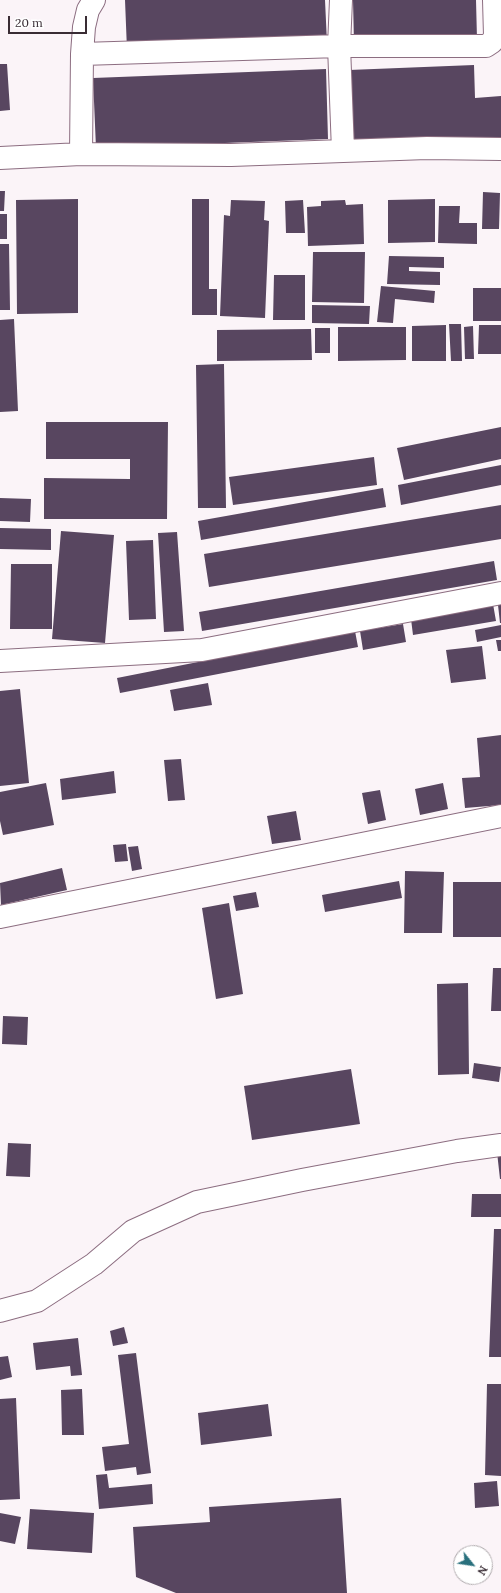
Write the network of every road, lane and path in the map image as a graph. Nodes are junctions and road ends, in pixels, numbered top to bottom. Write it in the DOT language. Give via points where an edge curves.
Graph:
graph roads {
  1 [pos="94,0"];
  2 [pos="342,0"];
  3 [pos="494,0"];
  4 [pos="339,46"];
  5 [pos="82,54"];
  6 [pos="501,149"];
  7 [pos="343,151"];
  8 [pos="81,154"];
  9 [pos="0,158"];
  10 [pos="501,593"];
  11 [pos="0,661"];
  12 [pos="501,816"];
  13 [pos="0,917"];
  14 [pos="501,1145"];
  15 [pos="0,1311"];
  1 -- 5 [label="street" via="88,10 84,27"];
  2 -- 4 [label="street"];
  3 -- 4 [label="street" via="494,36 492,42 486,46"];
  4 -- 5 [label="street"];
  4 -- 7 [label="street"];
  5 -- 8 [label="street"];
  6 -- 7 [label="street"];
  7 -- 8 [label="street" via="231,155"];
  8 -- 9 [label="street"];
  10 -- 11 [label="street" via="202,650"];
  12 -- 13 [label="street"];
  14 -- 15 [label="street" via="302,1180 198,1202 134,1231 94,1264 38,1301"];
}
